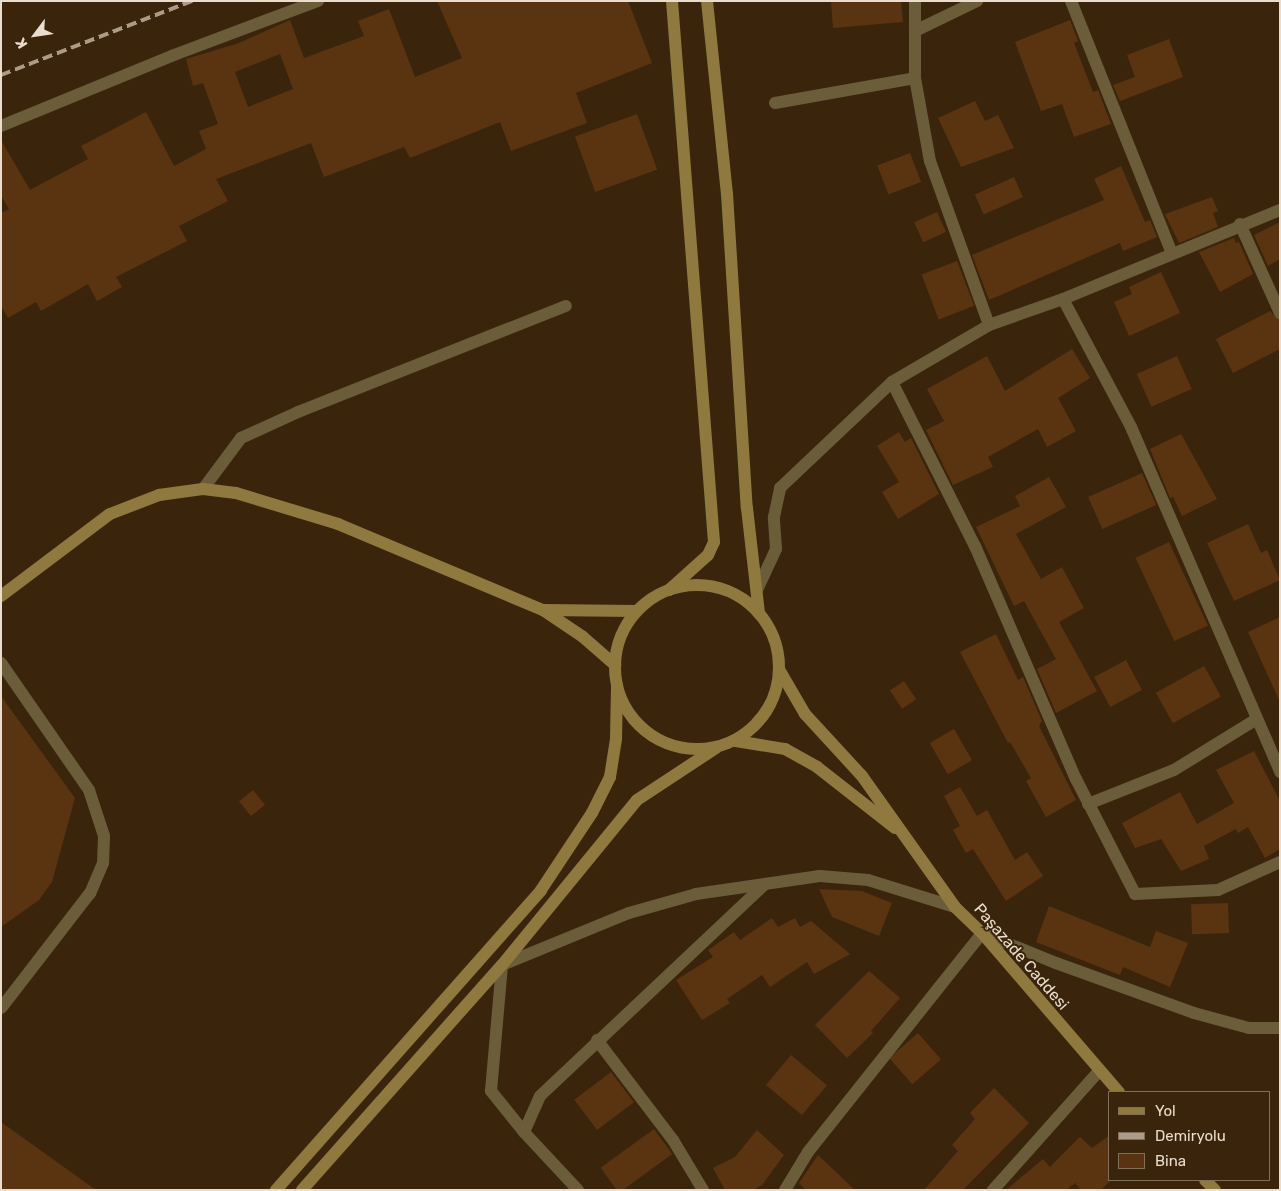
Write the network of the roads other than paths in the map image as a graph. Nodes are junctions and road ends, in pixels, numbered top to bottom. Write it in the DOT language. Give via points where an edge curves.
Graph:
graph roads {
  1 [pos="318,1"];
  2 [pos="672,1"];
  3 [pos="707,1"];
  4 [pos="915,1"];
  5 [pos="977,1"];
  6 [pos="1071,1"];
  7 [pos="917,30"];
  8 [pos="915,78"];
  9 [pos="775,103"];
  10 [pos="1,126"];
  11 [pos="1280,210"];
  12 [pos="1240,224"];
  13 [pos="1172,253"];
  14 [pos="1062,299"];
  15 [pos="566,306"];
  16 [pos="1280,313"];
  17 [pos="989,325"];
  18 [pos="892,382"];
  19 [pos="203,489"];
  20 [pos="669,590"];
  21 [pos="757,590"];
  22 [pos="1,596"];
  23 [pos="543,610"];
  24 [pos="636,611"];
  25 [pos="759,612"];
  26 [pos="1,663"];
  27 [pos="615,665"];
  28 [pos="780,671"];
  29 [pos="617,685"];
  30 [pos="1257,718"];
  31 [pos="736,741"];
  32 [pos="716,748"];
  33 [pos="1280,772"];
  34 [pos="1088,804"];
  35 [pos="907,837"];
  36 [pos="1280,862"];
  37 [pos="764,884"];
  38 [pos="955,907"];
  39 [pos="982,933"];
  40 [pos="502,965"];
  41 [pos="1,1008"];
  42 [pos="1280,1028"];
  43 [pos="597,1040"];
  44 [pos="1098,1072"];
  45 [pos="1117,1091"];
  46 [pos="524,1132"];
  47 [pos="563,1174"];
  48 [pos="1206,1181"];
  49 [pos="276,1190"];
  50 [pos="302,1190"];
  51 [pos="562,1190"];
  52 [pos="578,1190"];
  53 [pos="703,1190"];
  54 [pos="785,1190"];
  55 [pos="993,1190"];
  56 [pos="1215,1190"];
  1 -- 10 [label="street" via="174,55"];
  2 -- 20 [label="street" via="714,542 708,555"];
  3 -- 21 [label="street" via="727,194 747,508"];
  4 -- 7 [label="street"];
  5 -- 7 [label="street"];
  6 -- 13 [label="street"];
  7 -- 8 [label="street"];
  8 -- 9 [label="street"];
  8 -- 17 [label="street" via="930,161"];
  11 -- 12 [label="street"];
  12 -- 13 [label="street"];
  12 -- 16 [label="street"];
  13 -- 14 [label="street"];
  14 -- 17 [label="street"];
  14 -- 30 [label="street" via="1131,427"];
  15 -- 19 [label="street" via="298,412 241,438"];
  17 -- 18 [label="street"];
  18 -- 21 [label="street" via="780,488 774,518 776,548"];
  18 -- 34 [label="street" via="975,546"];
  19 -- 22 [label="street" via="159,495 110,514"];
  19 -- 23 [label="street" via="236,493 338,524"];
  20 -- 24 [label="street" via="651,598"];
  20 -- 25 [label="street" via="688,585 727,590"];
  21 -- 25 [label="street"];
  23 -- 24 [label="street"];
  23 -- 27 [label="street"];
  24 -- 27 [label="street" via="617,646"];
  25 -- 28 [label="street" via="778,649"];
  26 -- 41 [label="street" via="89,790 104,836 103,863 90,893"];
  27 -- 29 [label="street"];
  28 -- 31 [label="street" via="776,692 767,712 754,728"];
  28 -- 35 [label="street, Paşazade Caddesi" via="805,714 862,776"];
  29 -- 32 [label="street" via="624,705 636,723 653,737 672,746 694,750"];
  29 -- 49 [label="street" via="616,739 610,777 592,812 541,890"];
  30 -- 33 [label="street"];
  30 -- 34 [label="street" via="1174,770"];
  31 -- 32 [label="street"];
  31 -- 35 [label="street" via="785,749 817,766"];
  32 -- 40 [label="street" via="637,800"];
  34 -- 36 [label="street" via="1135,894 1218,890"];
  35 -- 38 [label="street, Paşazade Caddesi"];
  37 -- 38 [label="street" via="820,876 868,880"];
  37 -- 40 [label="street" via="696,894 629,913"];
  37 -- 43 [label="street"];
  38 -- 39 [label="street, Paşazade Caddesi"];
  39 -- 42 [label="street" via="1194,1013 1249,1028"];
  39 -- 44 [label="street, Paşazade Caddesi"];
  39 -- 54 [label="street" via="808,1152"];
  40 -- 46 [label="street" via="491,1092"];
  40 -- 50 [label="street"];
  43 -- 46 [label="street" via="540,1096"];
  43 -- 53 [label="street" via="673,1140"];
  44 -- 45 [label="street, Paşazade Caddesi"];
  44 -- 55 [label="street"];
  46 -- 47 [label="street"];
  47 -- 51 [label="street"];
  47 -- 52 [label="street"];
  48 -- 56 [label="street"];
}
